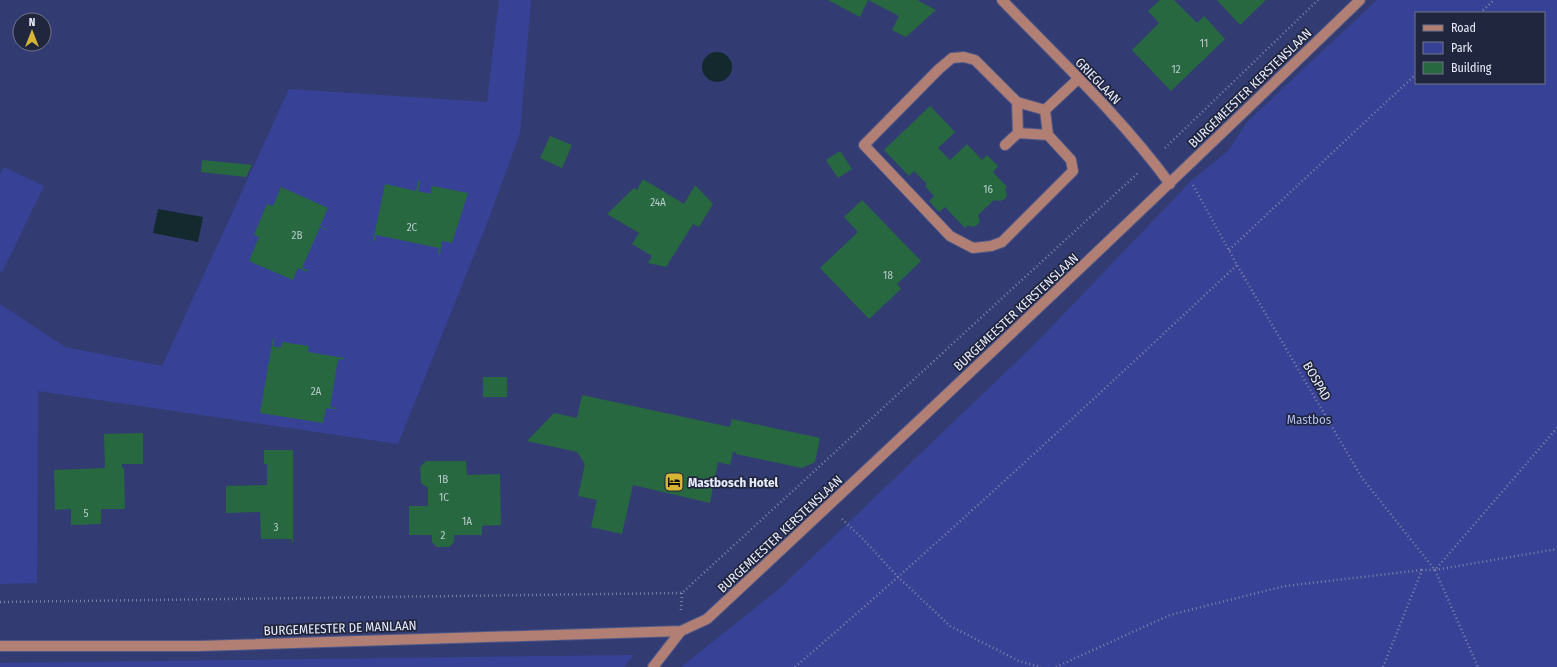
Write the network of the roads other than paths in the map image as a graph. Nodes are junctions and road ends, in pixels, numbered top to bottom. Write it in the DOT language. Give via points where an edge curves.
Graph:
graph roads {
  1 [pos="1002,0"];
  2 [pos="1360,0"];
  3 [pos="1078,79"];
  4 [pos="1017,102"];
  5 [pos="1045,110"];
  6 [pos="1018,133"];
  7 [pos="1048,135"];
  8 [pos="1005,145"];
  9 [pos="1170,184"];
  10 [pos="681,631"];
  11 [pos="0,646"];
  12 [pos="652,667"];
  1 -- 3 [label="street, GRIEGLAAN"];
  2 -- 9 [label="street, BURGEMEESTER KERSTENSLAAN"];
  3 -- 5 [label="street"];
  3 -- 9 [label="street, GRIEGLAAN" via="1111,113"];
  4 -- 5 [label="street"];
  4 -- 6 [label="street"];
  4 -- 7 [label="street" via="975,60 964,57 952,58 864,145 950,236 974,248 1002,242 1073,171 1071,160"];
  5 -- 7 [label="street"];
  6 -- 7 [label="street"];
  6 -- 8 [label="street"];
  9 -- 10 [label="street, BURGEMEESTER KERSTENSLAAN" via="707,619"];
  10 -- 11 [label="street, BURGEMEESTER DE MANLAAN" via="199,646"];
  10 -- 12 [label="street"];
}
